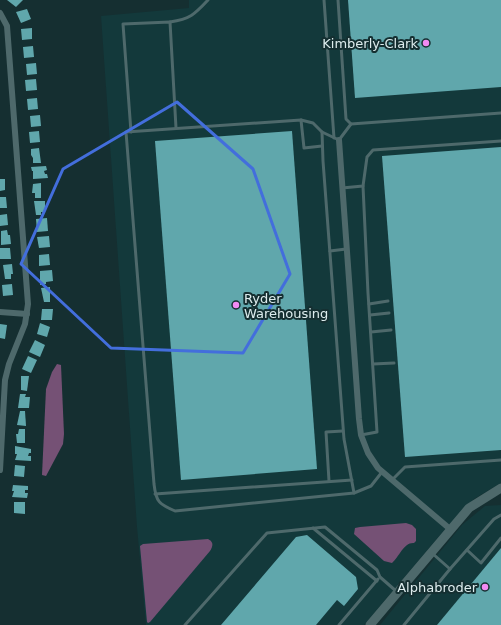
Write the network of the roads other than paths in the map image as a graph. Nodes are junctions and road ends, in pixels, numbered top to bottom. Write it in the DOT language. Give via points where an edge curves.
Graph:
graph roads {
  1 [pos="208,0"];
  2 [pos="324,0"];
  3 [pos="338,0"];
  4 [pos="0,13"];
  5 [pos="170,22"];
  6 [pos="501,113"];
  7 [pos="301,120"];
  8 [pos="351,124"];
  9 [pos="176,128"];
  10 [pos="131,132"];
  11 [pos="322,132"];
  12 [pos="337,139"];
  13 [pos="501,141"];
  14 [pos="322,146"];
  15 [pos="363,186"];
  16 [pos="342,188"];
  17 [pos="346,249"];
  18 [pos="330,251"];
  19 [pos="388,301"];
  20 [pos="369,304"];
  21 [pos="0,312"];
  22 [pos="389,313"];
  23 [pos="27,314"];
  24 [pos="370,315"];
  25 [pos="391,330"];
  26 [pos="371,332"];
  27 [pos="394,363"];
  28 [pos="373,364"];
  29 [pos="344,431"];
  30 [pos="361,435"];
  31 [pos="501,460"];
  32 [pos="0,470"];
  33 [pos="383,472"];
  34 [pos="352,480"];
  35 [pos="392,480"];
  36 [pos="329,481"];
  37 [pos="501,488"];
  38 [pos="354,493"];
  39 [pos="155,494"];
  40 [pos="501,515"];
  41 [pos="313,528"];
  42 [pos="450,529"];
  43 [pos="501,538"];
  44 [pos="467,550"];
  45 [pos="431,552"];
  46 [pos="450,569"];
  47 [pos="380,577"];
  48 [pos="377,581"];
  49 [pos="397,592"];
  50 [pos="185,625"];
  51 [pos="339,625"];
  52 [pos="370,625"];
  53 [pos="404,625"];
  1 -- 5 [label="lane" via="197,12 184,20"];
  2 -- 12 [label="lane"];
  3 -- 8 [label="lane" via="346,119"];
  4 -- 23 [label="street" via="7,26"];
  5 -- 9 [label="lane"];
  5 -- 10 [label="lane" via="123,24"];
  6 -- 8 [label="lane"];
  7 -- 9 [label="lane"];
  7 -- 11 [label="lane" via="314,123"];
  7 -- 14 [label="lane" via="304,148"];
  8 -- 12 [label="lane"];
  9 -- 10 [label="lane"];
  10 -- 39 [label="lane" via="126,132"];
  11 -- 12 [label="lane"];
  11 -- 14 [label="lane"];
  12 -- 16 [label="street"];
  13 -- 15 [label="lane" via="373,150 367,157"];
  14 -- 18 [label="lane"];
  15 -- 16 [label="lane"];
  15 -- 20 [label="lane"];
  16 -- 17 [label="street"];
  17 -- 18 [label="lane"];
  17 -- 30 [label="street"];
  18 -- 29 [label="lane"];
  19 -- 20 [label="lane"];
  20 -- 24 [label="lane"];
  21 -- 23 [label="street"];
  22 -- 24 [label="lane"];
  23 -- 32 [label="street" via="5,380"];
  24 -- 26 [label="lane"];
  25 -- 26 [label="lane"];
  26 -- 28 [label="lane"];
  27 -- 28 [label="lane"];
  28 -- 30 [label="lane" via="377,432"];
  29 -- 34 [label="lane"];
  29 -- 36 [label="lane" via="326,432"];
  30 -- 33 [label="street" via="368,453"];
  31 -- 35 [label="lane" via="405,467"];
  33 -- 35 [label="street"];
  33 -- 38 [label="lane" via="371,486"];
  34 -- 36 [label="lane"];
  34 -- 38 [label="lane"];
  35 -- 42 [label="street"];
  36 -- 39 [label="lane"];
  37 -- 42 [label="street" via="469,508"];
  38 -- 39 [label="lane" via="175,511 164,506"];
  40 -- 44 [label="lane" via="494,519"];
  41 -- 47 [label="lane" via="325,527 377,570"];
  41 -- 48 [label="lane"];
  41 -- 50 [label="lane" via="267,533"];
  42 -- 45 [label="street"];
  43 -- 44 [label="lane" via="481,562"];
  44 -- 46 [label="lane"];
  45 -- 46 [label="lane"];
  45 -- 49 [label="street"];
  46 -- 53 [label="lane"];
  47 -- 48 [label="lane"];
  47 -- 49 [label="lane"];
  48 -- 51 [label="lane"];
  49 -- 52 [label="street"];
}
